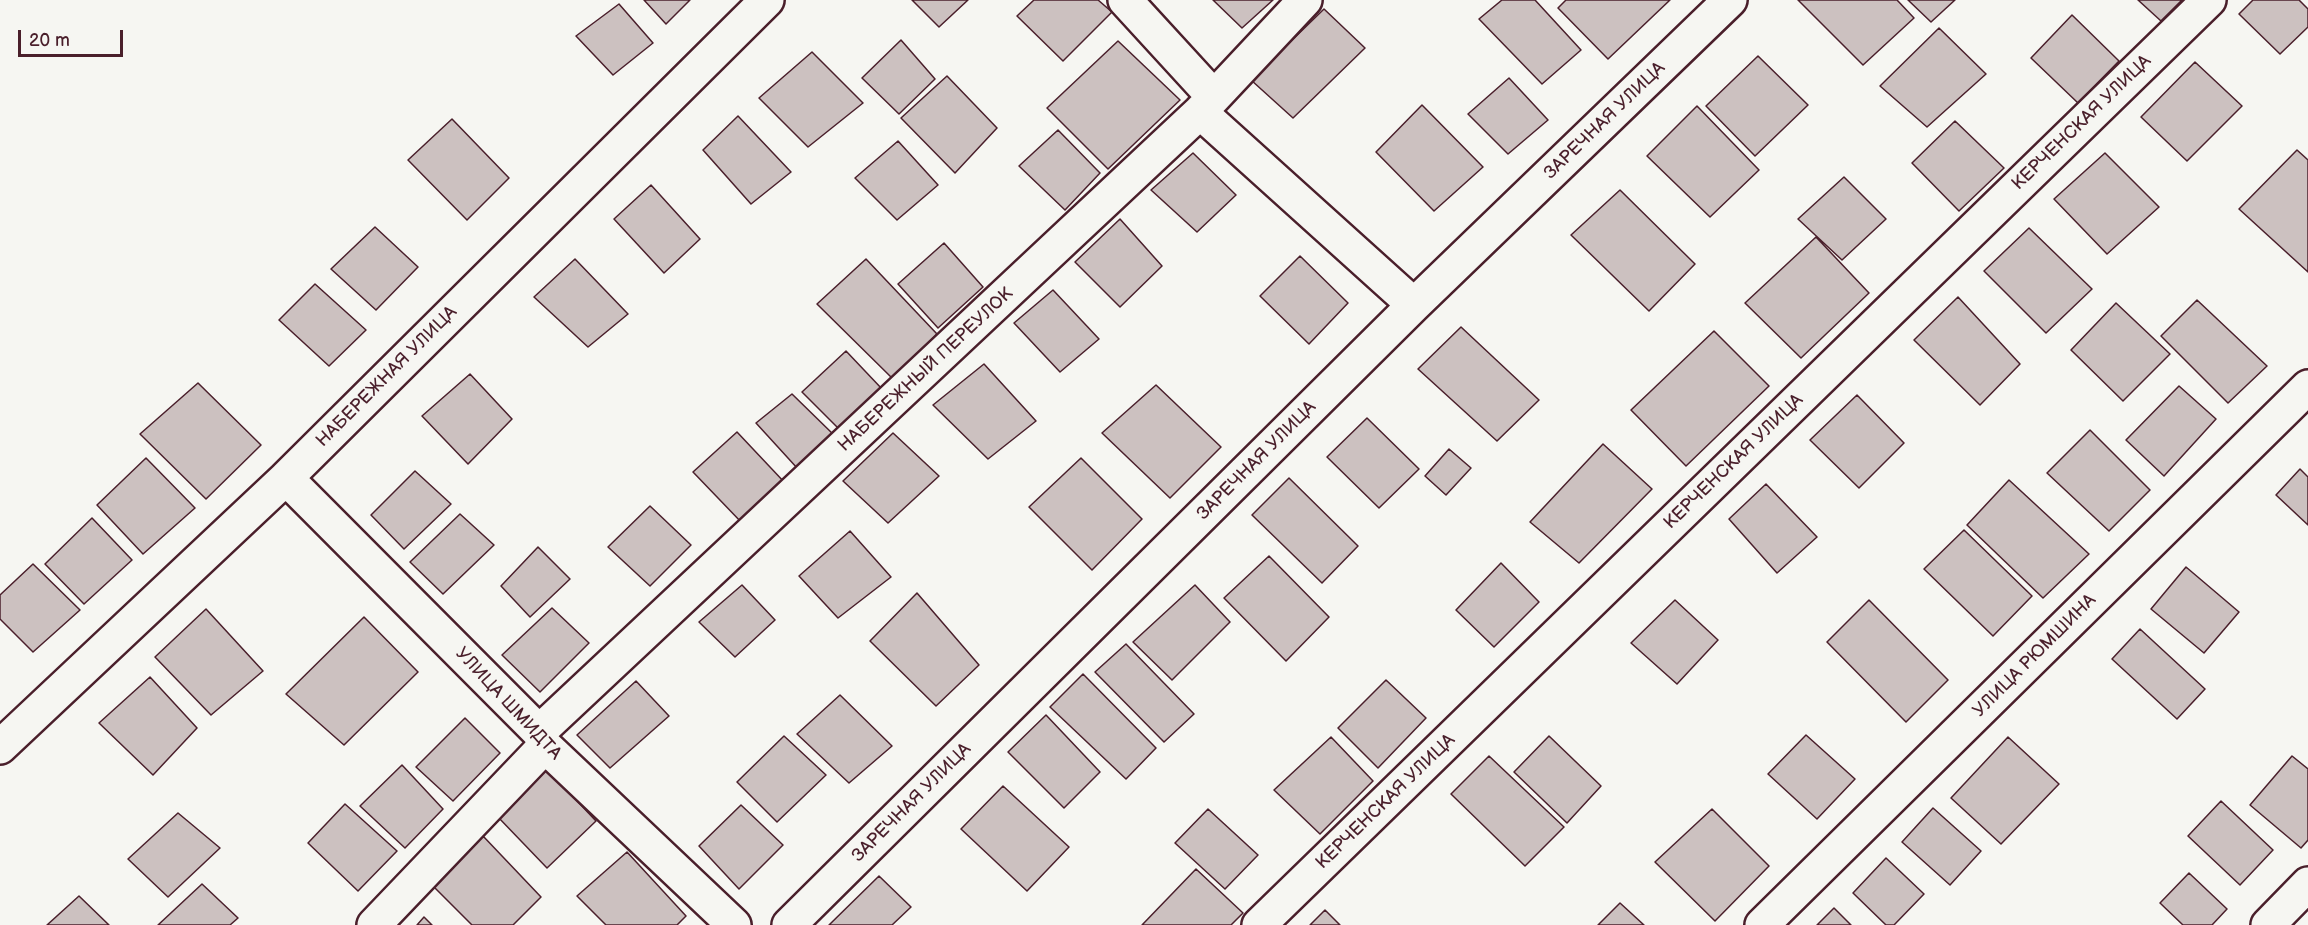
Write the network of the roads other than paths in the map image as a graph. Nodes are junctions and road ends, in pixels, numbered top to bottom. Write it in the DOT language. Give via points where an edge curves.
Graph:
graph roads {
  1 [pos="767,0"];
  2 [pos="1125,0"];
  3 [pos="1305,0"];
  4 [pos="1730,0"];
  5 [pos="2209,0"];
  6 [pos="1207,104"];
  7 [pos="1414,305"];
  8 [pos="2308,387"];
  9 [pos="286,478"];
  10 [pos="542,739"];
  11 [pos="0,747"];
  12 [pos="2308,884"];
  13 [pos="374,925"];
  14 [pos="735,925"];
  15 [pos="789,925"];
  16 [pos="1259,925"];
  17 [pos="1762,925"];
  18 [pos="2268,925"];
  1 -- 9 [label="street, НАБЕРЕЖНАЯ УЛИЦА"];
  2 -- 6 [label="street"];
  3 -- 6 [label="street, НАБЕРЕЖНЫЙ ПЕРЕУЛОК"];
  4 -- 7 [label="street, ЗАРЕЧНАЯ УЛИЦА"];
  5 -- 16 [label="street, КЕРЧЕНСКАЯ УЛИЦА"];
  6 -- 7 [label="street"];
  6 -- 10 [label="street, НАБЕРЕЖНЫЙ ПЕРЕУЛОК"];
  7 -- 15 [label="street, ЗАРЕЧНАЯ УЛИЦА"];
  8 -- 17 [label="street, УЛИЦА РЮМШИНА"];
  9 -- 10 [label="street, УЛИЦА ШМИДТА"];
  9 -- 11 [label="street, НАБЕРЕЖНАЯ УЛИЦА"];
  10 -- 13 [label="street, НАБЕРЕЖНЫЙ ПЕРЕУЛОК"];
  10 -- 14 [label="street, УЛИЦА ШМИДТА"];
  12 -- 18 [label="street"];
}
